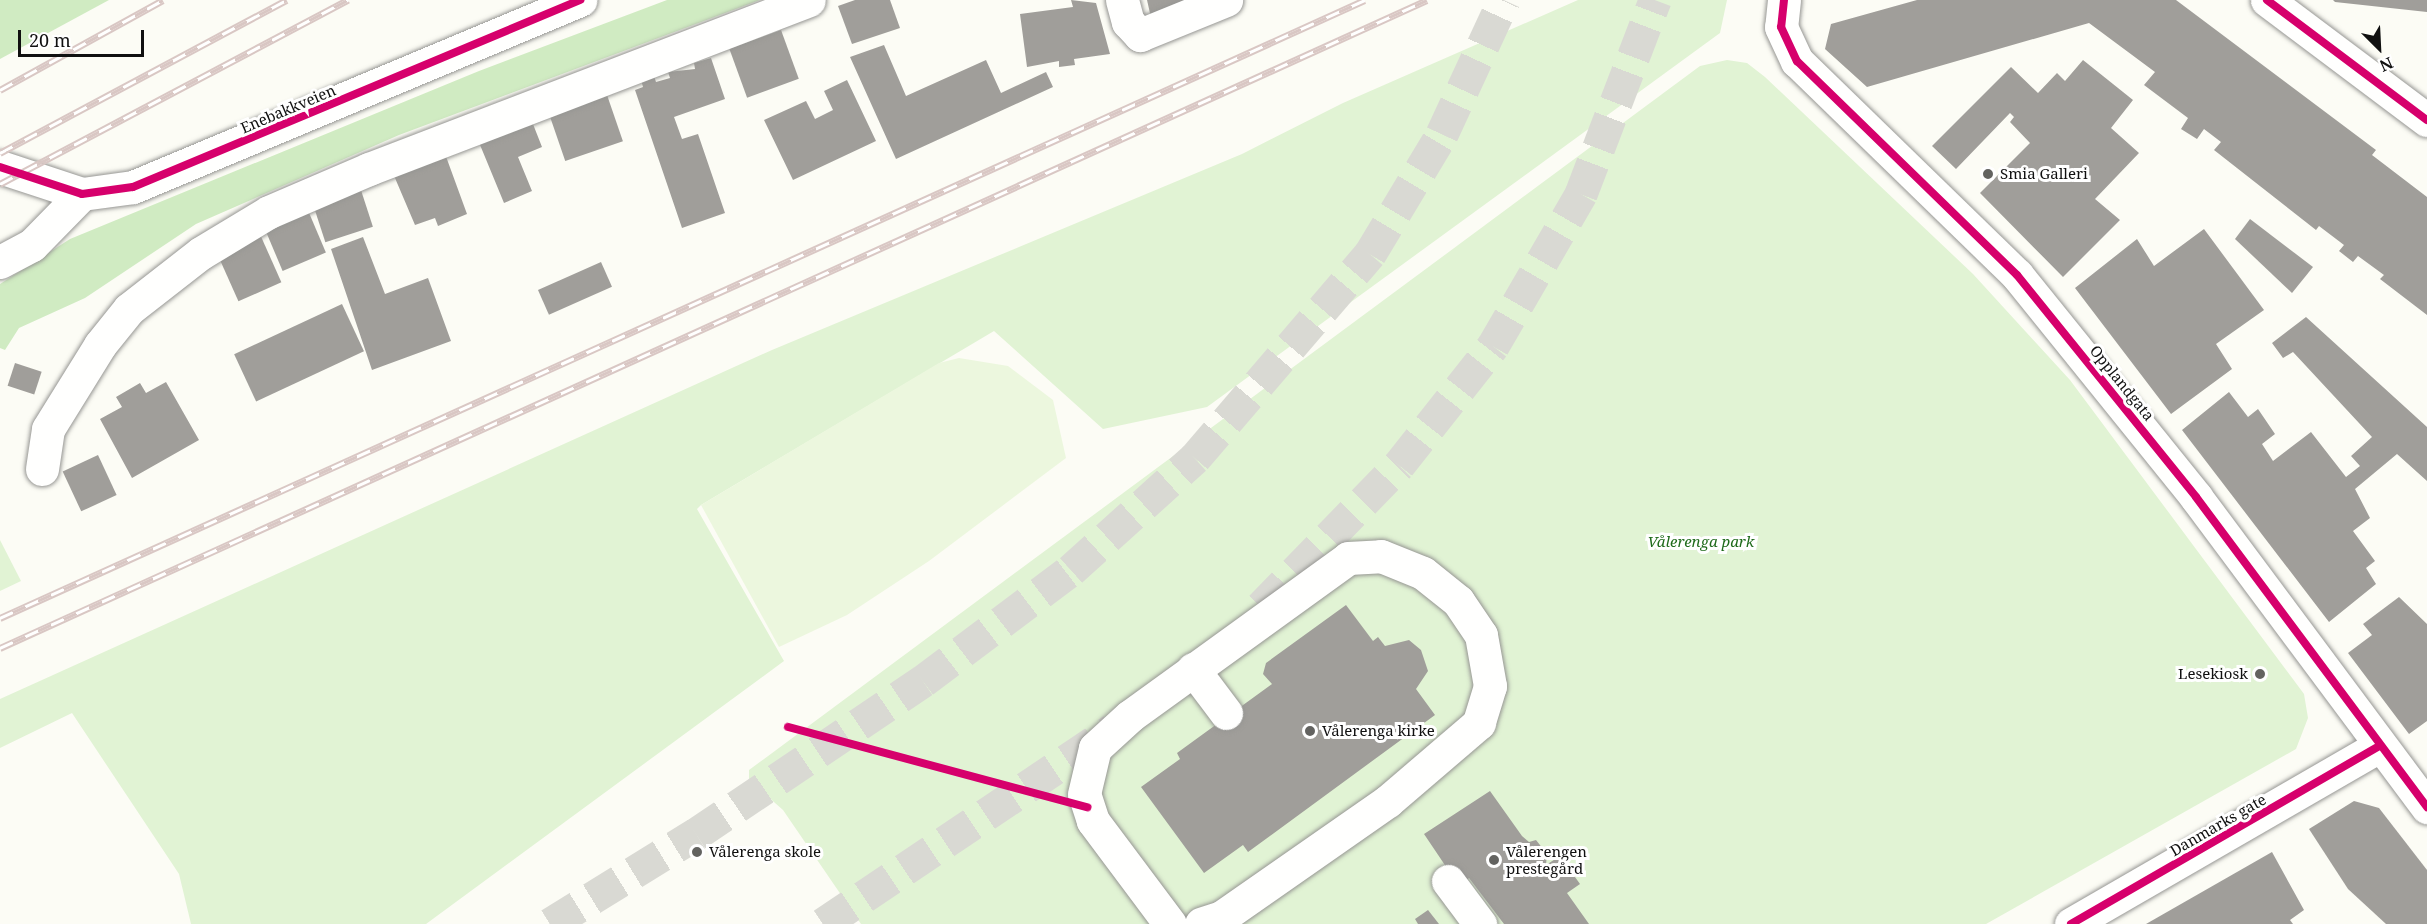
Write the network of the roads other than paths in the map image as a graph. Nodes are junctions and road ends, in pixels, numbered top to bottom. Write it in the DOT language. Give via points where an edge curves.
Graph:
graph roads {
  1 [pos="580,0"];
  2 [pos="809,0"];
  3 [pos="1122,0"];
  4 [pos="1226,0"];
  5 [pos="1784,0"];
  6 [pos="2267,0"];
  7 [pos="2427,120"];
  8 [pos="0,167"];
  9 [pos="82,194"];
  10 [pos="0,262"];
  11 [pos="42,469"];
  12 [pos="1193,669"];
  13 [pos="1226,713"];
  14 [pos="2378,747"];
  15 [pos="2427,807"];
  16 [pos="1448,881"];
  17 [pos="1170,924"];
  18 [pos="1201,924"];
  19 [pos="1480,924"];
  20 [pos="2071,924"];
  1 -- 9 [label="street, Enebakkveien" via="153,179"];
  2 -- 11 [label="street" via="369,168 269,212 201,253 129,309 100,345 48,429"];
  3 -- 4 [label="street" via="1128,22 1140,35"];
  5 -- 14 [label="street, Opplandgata" via="1781,27 1797,61 2017,275 2196,497"];
  6 -- 7 [label="street"];
  8 -- 9 [label="street"];
  9 -- 10 [label="street" via="32,245"];
  12 -- 13 [label="street"];
  12 -- 17 [label="street" via="1095,748 1084,794 1100,832"];
  12 -- 18 [label="street" via="1330,569 1369,554 1423,573 1458,601 1481,635 1490,686 1479,723 1451,752 1221,917"];
  14 -- 15 [label="street, Opplandgata"];
  14 -- 20 [label="street, Danmarks gate"];
  16 -- 19 [label="street"];
}
